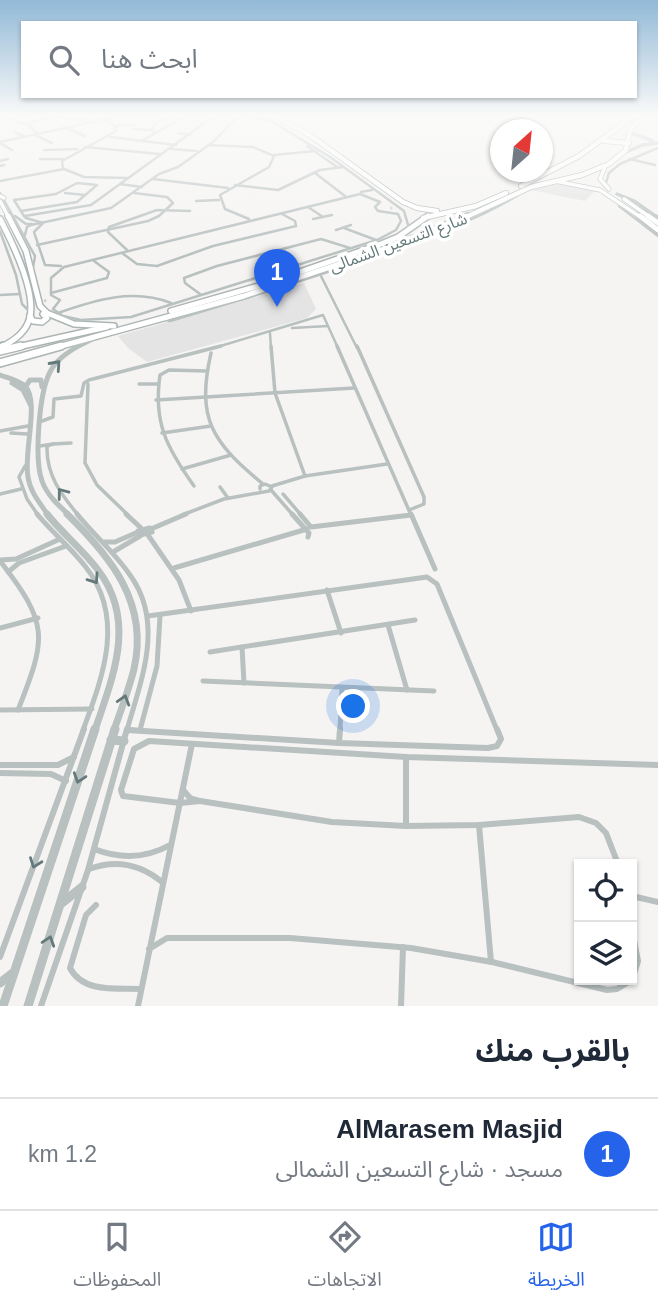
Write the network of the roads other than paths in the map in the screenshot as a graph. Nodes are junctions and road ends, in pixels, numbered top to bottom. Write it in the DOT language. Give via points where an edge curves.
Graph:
graph roads {
  1 [pos="62,163"];
  2 [pos="149,163"];
  3 [pos="183,163"];
  4 [pos="272,163"];
  5 [pos="331,163"];
  6 [pos="338,163"];
  7 [pos="341,163"];
  8 [pos="346,163"];
  9 [pos="566,163"];
  10 [pos="609,163"];
  11 [pos="623,163"];
  12 [pos="646,163"];
  13 [pos="606,165"];
  14 [pos="655,165"];
  15 [pos="344,167"];
  16 [pos="559,167"];
  17 [pos="338,168"];
  18 [pos="64,169"];
  19 [pos="553,170"];
  20 [pos="22,172"];
  21 [pos="315,173"];
  22 [pos="553,174"];
  23 [pos="26,176"];
  24 [pos="128,178"];
  25 [pos="152,179"];
  26 [pos="565,179"];
  27 [pos="589,180"];
  28 [pos="555,181"];
  29 [pos="528,182"];
  30 [pos="0,183"];
  31 [pos="120,184"];
  32 [pos="234,185"];
  33 [pos="605,186"];
  34 [pos="142,187"];
  35 [pos="229,188"];
  36 [pos="526,189"];
  37 [pos="377,192"];
  38 [pos="65,193"];
  39 [pos="133,193"];
  40 [pos="86,195"];
  41 [pos="345,196"];
  42 [pos="1,197"];
  43 [pos="219,200"];
  44 [pos="196,201"];
  45 [pos="620,201"];
  46 [pos="84,207"];
  47 [pos="308,207"];
  48 [pos="391,208"];
  49 [pos="417,208"];
  50 [pos="167,209"];
  51 [pos="21,211"];
  52 [pos="190,211"];
  53 [pos="443,211"];
  54 [pos="281,213"];
  55 [pos="91,214"];
  56 [pos="331,215"];
  57 [pos="15,216"];
  58 [pos="24,216"];
  59 [pos="413,216"];
  60 [pos="323,217"];
  61 [pos="0,219"];
  62 [pos="249,219"];
  63 [pos="313,219"];
  64 [pos="658,221"];
  65 [pos="43,223"];
  66 [pos="351,225"];
  67 [pos="344,228"];
  68 [pos="410,228"];
  69 [pos="336,230"];
  70 [pos="658,230"];
  71 [pos="107,231"];
  72 [pos="3,233"];
  73 [pos="25,235"];
  74 [pos="658,236"];
  75 [pos="377,240"];
  76 [pos="36,245"];
  77 [pos="24,247"];
  78 [pos="351,248"];
  79 [pos="12,250"];
  80 [pos="127,250"];
  81 [pos="122,253"];
  82 [pos="35,256"];
  83 [pos="93,260"];
  84 [pos="29,262"];
  85 [pos="18,269"];
  86 [pos="32,274"];
  87 [pos="291,275"];
  88 [pos="321,276"];
  89 [pos="279,279"];
  90 [pos="298,279"];
  91 [pos="286,283"];
  92 [pos="19,292"];
  93 [pos="51,293"];
  94 [pos="0,294"];
  95 [pos="201,294"];
  96 [pos="59,300"];
  97 [pos="44,303"];
  98 [pos="172,304"];
  99 [pos="57,313"];
  100 [pos="31,314"];
  101 [pos="162,318"];
  102 [pos="309,321"];
  103 [pos="114,326"];
  104 [pos="329,326"];
  105 [pos="314,327"];
  106 [pos="284,329"];
  107 [pos="271,331"];
  108 [pos="104,333"];
  109 [pos="0,350"];
  110 [pos="211,353"];
  111 [pos="0,363"];
  112 [pos="207,370"];
  113 [pos="0,377"];
  114 [pos="88,384"];
  115 [pos="139,384"];
  116 [pos="158,384"];
  117 [pos="26,386"];
  118 [pos="354,388"];
  119 [pos="275,393"];
  120 [pos="44,395"];
  121 [pos="204,397"];
  122 [pos="156,400"];
  123 [pos="32,407"];
  124 [pos="42,421"];
  125 [pos="211,426"];
  126 [pos="28,430"];
  127 [pos="0,433"];
  128 [pos="162,433"];
  129 [pos="71,443"];
  130 [pos="47,446"];
  131 [pos="231,455"];
  132 [pos="387,464"];
  133 [pos="25,466"];
  134 [pos="182,469"];
  135 [pos="50,473"];
  136 [pos="41,475"];
  137 [pos="304,476"];
  138 [pos="194,486"];
  139 [pos="220,487"];
  140 [pos="262,487"];
  141 [pos="271,488"];
  142 [pos="21,489"];
  143 [pos="46,490"];
  144 [pos="0,494"];
  145 [pos="33,494"];
  146 [pos="283,494"];
  147 [pos="228,498"];
  148 [pos="53,499"];
  149 [pos="41,505"];
  150 [pos="410,512"];
  151 [pos="86,528"];
  152 [pos="307,529"];
  153 [pos="144,532"];
  154 [pos="308,537"];
  155 [pos="60,539"];
  156 [pos="103,542"];
  157 [pos="117,544"];
  158 [pos="66,546"];
  159 [pos="113,552"];
  160 [pos="0,560"];
  161 [pos="174,568"];
  162 [pos="435,569"];
  163 [pos="9,572"];
  164 [pos="126,574"];
  165 [pos="327,589"];
  166 [pos="191,611"];
  167 [pos="159,616"];
  168 [pos="38,618"];
  169 [pos="148,618"];
  170 [pos="415,620"];
  171 [pos="137,622"];
  172 [pos="120,625"];
  173 [pos="388,625"];
  174 [pos="0,628"];
  175 [pos="341,633"];
  176 [pos="138,641"];
  177 [pos="120,642"];
  178 [pos="242,647"];
  179 [pos="210,652"];
  180 [pos="203,681"];
  181 [pos="244,683"];
  182 [pos="342,688"];
  183 [pos="407,690"];
  184 [pos="434,691"];
  185 [pos="92,709"];
  186 [pos="0,710"];
  187 [pos="18,710"];
  188 [pos="86,726"];
  189 [pos="96,726"];
  190 [pos="127,730"];
  191 [pos="140,731"];
  192 [pos="111,740"];
  193 [pos="124,741"];
  194 [pos="339,743"];
  195 [pos="192,744"];
  196 [pos="75,756"];
  197 [pos="406,757"];
  198 [pos="0,765"];
  199 [pos="658,765"];
  200 [pos="0,773"];
  201 [pos="65,781"];
  202 [pos="183,790"];
  203 [pos="200,802"];
  204 [pos="180,803"];
  205 [pos="406,825"];
  206 [pos="480,825"];
  207 [pos="171,844"];
  208 [pos="94,849"];
  209 [pos="109,854"];
  210 [pos="140,857"];
  211 [pos="617,859"];
  212 [pos="106,864"];
  213 [pos="137,867"];
  214 [pos="88,870"];
  215 [pos="163,883"];
  216 [pos="82,887"];
  217 [pos="637,898"];
  218 [pos="640,900"];
  219 [pos="637,902"];
  220 [pos="658,902"];
  221 [pos="61,904"];
  222 [pos="96,905"];
  223 [pos="153,930"];
  224 [pos="167,938"];
  225 [pos="402,947"];
  226 [pos="149,949"];
  227 [pos="0,957"];
  228 [pos="491,962"];
  229 [pos="15,970"];
  230 [pos="574,982"];
  231 [pos="0,983"];
  232 [pos="586,985"];
  233 [pos="624,985"];
  234 [pos="140,989"];
  235 [pos="3,1006"];
  236 [pos="28,1006"];
  237 [pos="41,1006"];
  238 [pos="138,1006"];
  239 [pos="401,1006"];
  1 -- 18 [label="street"];
  2 -- 24 [label="street"];
  3 -- 25 [label="street"];
  4 -- 32 [label="street"];
  5 -- 17 [label="street"];
  6 -- 15 [label="street"];
  7 -- 37 [label="main road"];
  8 -- 49 [label="main road"];
  9 -- 16 [label="main road, شارع التسعين الشمالى"];
  10 -- 13 [label="main road, شارع التسعين الشمالى"];
  11 -- 33 [label="street" via="610,171"];
  12 -- 14 [label="street"];
  13 -- 27 [label="main road, شارع التسعين الشمالى"];
  13 -- 33 [label="main road" via="600,177"];
  15 -- 17 [label="street"];
  15 -- 37 [label="street"];
  16 -- 19 [label="main road, شارع التسعين الشمالى"];
  16 -- 27 [label="main road"];
  17 -- 21 [label="street"];
  18 -- 23 [label="street"];
  18 -- 24 [label="street" via="89,178"];
  20 -- 23 [label="street"];
  21 -- 32 [label="street" via="278,190"];
  21 -- 41 [label="street"];
  22 -- 26 [label="main road"];
  23 -- 30 [label="street"];
  24 -- 31 [label="street"];
  25 -- 34 [label="street"];
  25 -- 35 [label="street"];
  26 -- 27 [label="main road, شارع التسعين الشمالى"];
  26 -- 28 [label="main road, شارع التسعين الشمالى"];
  27 -- 28 [label="main road"];
  27 -- 33 [label="main road"];
  27 -- 45 [label="main road"];
  28 -- 36 [label="main road, شارع التسعين الشمالى"];
  29 -- 53 [label="main road, شارع التسعين الشمالى" via="484,203"];
  31 -- 34 [label="street"];
  31 -- 46 [label="street"];
  32 -- 35 [label="street"];
  33 -- 64 [label="main road"];
  34 -- 39 [label="street"];
  35 -- 43 [label="street"];
  36 -- 88 [label="street" via="486,213"];
  36 -- 90 [label="main road, شارع التسعين الشمالى" via="440,228"];
  37 -- 41 [label="street"];
  37 -- 48 [label="street"];
  37 -- 59 [label="main road"];
  38 -- 40 [label="street"];
  39 -- 50 [label="street" via="170,198 173,203"];
  39 -- 55 [label="street" via="114,207"];
  40 -- 51 [label="street" via="75,202"];
  40 -- 51 [label="street" via="97,185 78,183 56,194 15,199"];
  41 -- 62 [label="street"];
  42 -- 57 [label="street"];
  42 -- 77 [label="main road"];
  43 -- 44 [label="street"];
  43 -- 62 [label="street" via="225,209"];
  45 -- 70 [label="main road"];
  45 -- 74 [label="street" via="619,205"];
  46 -- 55 [label="street"];
  46 -- 58 [label="street"];
  47 -- 48 [label="street" via="360,194 379,201 378,211"];
  47 -- 54 [label="street"];
  47 -- 60 [label="street"];
  48 -- 68 [label="street" via="407,215"];
  48 -- 75 [label="street" via="400,224"];
  49 -- 53 [label="main road"];
  49 -- 59 [label="main road" via="421,212"];
  50 -- 52 [label="street"];
  50 -- 71 [label="street" via="151,220"];
  50 -- 71 [label="street" via="116,223"];
  51 -- 58 [label="street"];
  53 -- 59 [label="main road, شارع التسعين الشمالى"];
  54 -- 81 [label="street"];
  54 -- 81 [label="street" via="296,226 213,246 163,265 142,265"];
  55 -- 65 [label="street"];
  56 -- 60 [label="street"];
  57 -- 65 [label="street" via="26,223"];
  57 -- 73 [label="street"];
  58 -- 65 [label="street"];
  59 -- 68 [label="main road, شارع التسعين الشمالى"];
  60 -- 63 [label="street"];
  61 -- 72 [label="main road"];
  62 -- 80 [label="street"];
  65 -- 73 [label="street" via="28,226"];
  65 -- 76 [label="street" via="34,232"];
  66 -- 67 [label="street"];
  67 -- 69 [label="street"];
  67 -- 75 [label="street"];
  68 -- 87 [label="main road, شارع التسعين الشمالى" via="384,243"];
  71 -- 76 [label="street"];
  71 -- 80 [label="street"];
  72 -- 79 [label="main road"];
  73 -- 82 [label="street"];
  75 -- 78 [label="street"];
  76 -- 80 [label="street" via="45,265 53,267"];
  77 -- 79 [label="main road"];
  77 -- 84 [label="main road"];
  78 -- 95 [label="street"];
  78 -- 95 [label="street" via="321,239 184,278"];
  79 -- 85 [label="main road"];
  81 -- 83 [label="street"];
  82 -- 84 [label="main road"];
  82 -- 86 [label="street"];
  83 -- 93 [label="street" via="54,272"];
  83 -- 93 [label="street" via="109,272 107,278"];
  84 -- 86 [label="main road"];
  85 -- 92 [label="street"];
  85 -- 100 [label="main road"];
  86 -- 97 [label="main road"];
  87 -- 89 [label="main road, شارع التسعين الشمالى"];
  87 -- 90 [label="main road"];
  88 -- 101 [label="street" via="170,321"];
  88 -- 150 [label="street" via="424,497 424,504"];
  89 -- 91 [label="main road"];
  89 -- 103 [label="main road, شارع التسعين الشمالى"];
  90 -- 91 [label="main road, شارع التسعين الشمالى"];
  91 -- 101 [label="main road, شارع التسعين الشمالى"];
  92 -- 94 [label="street"];
  92 -- 100 [label="street"];
  93 -- 96 [label="street"];
  95 -- 98 [label="street"];
  96 -- 97 [label="street"];
  96 -- 99 [label="street" via="52,307"];
  97 -- 100 [label="main road" via="44,321 34,322"];
  97 -- 103 [label="main road" via="51,317 68,323"];
  98 -- 99 [label="street" via="114,320 81,320"];
  98 -- 99 [label="street" via="152,297 103,297"];
  100 -- 109 [label="main road" via="18,335"];
  101 -- 108 [label="main road, شارع التسعين الشمالى"];
  102 -- 104 [label="street" via="323,315"];
  102 -- 105 [label="street"];
  102 -- 106 [label="street"];
  103 -- 109 [label="main road, شارع التسعين الشمالى"];
  104 -- 105 [label="street"];
  104 -- 118 [label="street"];
  105 -- 106 [label="street"];
  106 -- 107 [label="street"];
  107 -- 119 [label="street"];
  107 -- 124 [label="street" via="87,381 81,396 54,399 54,417"];
  108 -- 111 [label="main road, شارع التسعين الشمالى"];
  120 -- 108 [label="street, one-way" via="48,375 57,362"];
  110 -- 112 [label="street"];
  112 -- 116 [label="street" via="166,371 160,374"];
  112 -- 121 [label="street"];
  113 -- 117 [label="street"];
  113 -- 123 [label="street" via="20,388"];
  114 -- 153 [label="street" via="85,463 97,485"];
  115 -- 116 [label="street"];
  116 -- 122 [label="street"];
  117 -- 120 [label="street" via="31,379 40,379"];
  117 -- 123 [label="street"];
  118 -- 119 [label="street"];
  118 -- 132 [label="street"];
  119 -- 121 [label="street"];
  119 -- 137 [label="street"];
  120 -- 124 [label="street"];
  121 -- 122 [label="street"];
  121 -- 125 [label="street"];
  122 -- 128 [label="street"];
  123 -- 126 [label="street"];
  124 -- 130 [label="street"];
  125 -- 128 [label="street"];
  125 -- 131 [label="street"];
  126 -- 127 [label="street"];
  126 -- 133 [label="street"];
  128 -- 134 [label="street"];
  129 -- 130 [label="street"];
  130 -- 135 [label="street"];
  130 -- 136 [label="street"];
  131 -- 134 [label="street"];
  131 -- 140 [label="street"];
  132 -- 137 [label="street"];
  132 -- 150 [label="street"];
  133 -- 142 [label="street" via="19,475"];
  133 -- 145 [label="street"];
  134 -- 138 [label="street"];
  135 -- 136 [label="street"];
  151 -- 135 [label="street, one-way"];
  136 -- 143 [label="street"];
  137 -- 141 [label="street"];
  139 -- 147 [label="street"];
  140 -- 141 [label="street"];
  140 -- 147 [label="street"];
  141 -- 152 [label="street"];
  142 -- 144 [label="street"];
  142 -- 155 [label="street"];
  143 -- 145 [label="street"];
  143 -- 148 [label="street"];
  145 -- 149 [label="street"];
  146 -- 150 [label="street" via="310,527"];
  147 -- 153 [label="street"];
  148 -- 149 [label="street"];
  148 -- 151 [label="street"];
  149 -- 172 [label="street" via="104,576 117,603"];
  150 -- 162 [label="street"];
  151 -- 156 [label="street"];
  151 -- 164 [label="street"];
  152 -- 154 [label="street"];
  152 -- 161 [label="street"];
  153 -- 157 [label="street"];
  153 -- 161 [label="street"];
  155 -- 158 [label="street"];
  155 -- 160 [label="street" via="16,559"];
  156 -- 157 [label="street"];
  156 -- 159 [label="street"];
  157 -- 159 [label="street"];
  158 -- 163 [label="street" via="19,563"];
  158 -- 185 [label="street, one-way" via="96,580 110,614 103,677"];
  159 -- 164 [label="street"];
  160 -- 163 [label="street"];
  161 -- 166 [label="street"];
  163 -- 168 [label="street"];
  164 -- 169 [label="street" via="141,591"];
  164 -- 171 [label="street"];
  165 -- 166 [label="street"];
  165 -- 175 [label="street"];
  165 -- 194 [label="street" via="423,576 435,582 501,739 488,748"];
  166 -- 167 [label="street"];
  167 -- 169 [label="street"];
  167 -- 191 [label="street" via="158,659"];
  168 -- 174 [label="street"];
  168 -- 187 [label="street" via="38,656"];
  169 -- 190 [label="street" via="147,658"];
  170 -- 173 [label="street"];
  171 -- 172 [label="street"];
  171 -- 176 [label="street"];
  172 -- 177 [label="street"];
  173 -- 175 [label="street"];
  173 -- 183 [label="street"];
  175 -- 178 [label="street"];
  176 -- 177 [label="street"];
  192 -- 176 [label="street, one-way"];
  177 -- 189 [label="street"];
  178 -- 179 [label="street"];
  178 -- 181 [label="street"];
  180 -- 181 [label="street"];
  181 -- 182 [label="street"];
  182 -- 183 [label="street"];
  182 -- 194 [label="street"];
  183 -- 184 [label="street"];
  185 -- 187 [label="street"];
  185 -- 188 [label="street"];
  186 -- 187 [label="street"];
  188 -- 189 [label="street"];
  188 -- 196 [label="street"];
  189 -- 229 [label="street, one-way"];
  190 -- 191 [label="street"];
  190 -- 193 [label="street"];
  191 -- 194 [label="street"];
  192 -- 193 [label="street"];
  192 -- 221 [label="street"];
  193 -- 208 [label="street"];
  195 -- 197 [label="street"];
  195 -- 202 [label="street"];
  195 -- 204 [label="street" via="149,740 138,745 121,790 127,798"];
  196 -- 198 [label="street" via="53,766"];
  196 -- 201 [label="street"];
  197 -- 199 [label="street"];
  197 -- 205 [label="street"];
  200 -- 201 [label="street" via="51,774"];
  201 -- 227 [label="street, one-way"];
  202 -- 203 [label="street"];
  202 -- 204 [label="street"];
  203 -- 204 [label="street"];
  203 -- 205 [label="street" via="332,821"];
  204 -- 207 [label="street"];
  205 -- 206 [label="street"];
  206 -- 211 [label="street" via="586,819 610,836"];
  206 -- 228 [label="street"];
  207 -- 210 [label="street"];
  207 -- 215 [label="street"];
  208 -- 209 [label="street"];
  208 -- 214 [label="street"];
  209 -- 210 [label="street"];
  209 -- 212 [label="street"];
  210 -- 213 [label="street"];
  212 -- 213 [label="street"];
  212 -- 214 [label="street"];
  213 -- 215 [label="street"];
  214 -- 216 [label="street"];
  215 -- 223 [label="street"];
  216 -- 221 [label="street"];
  216 -- 237 [label="street"];
  217 -- 218 [label="street"];
  218 -- 219 [label="street"];
  218 -- 220 [label="street"];
  236 -- 221 [label="street, one-way"];
  222 -- 234 [label="street" via="85,919 73,975 84,985"];
  223 -- 224 [label="street"];
  223 -- 226 [label="street"];
  224 -- 225 [label="street" via="284,937"];
  224 -- 226 [label="street"];
  225 -- 228 [label="street"];
  225 -- 239 [label="street"];
  226 -- 234 [label="street"];
  228 -- 230 [label="street"];
  229 -- 231 [label="street"];
  229 -- 235 [label="street"];
  232 -- 233 [label="street" via="607,990"];
  234 -- 238 [label="street"];
}
